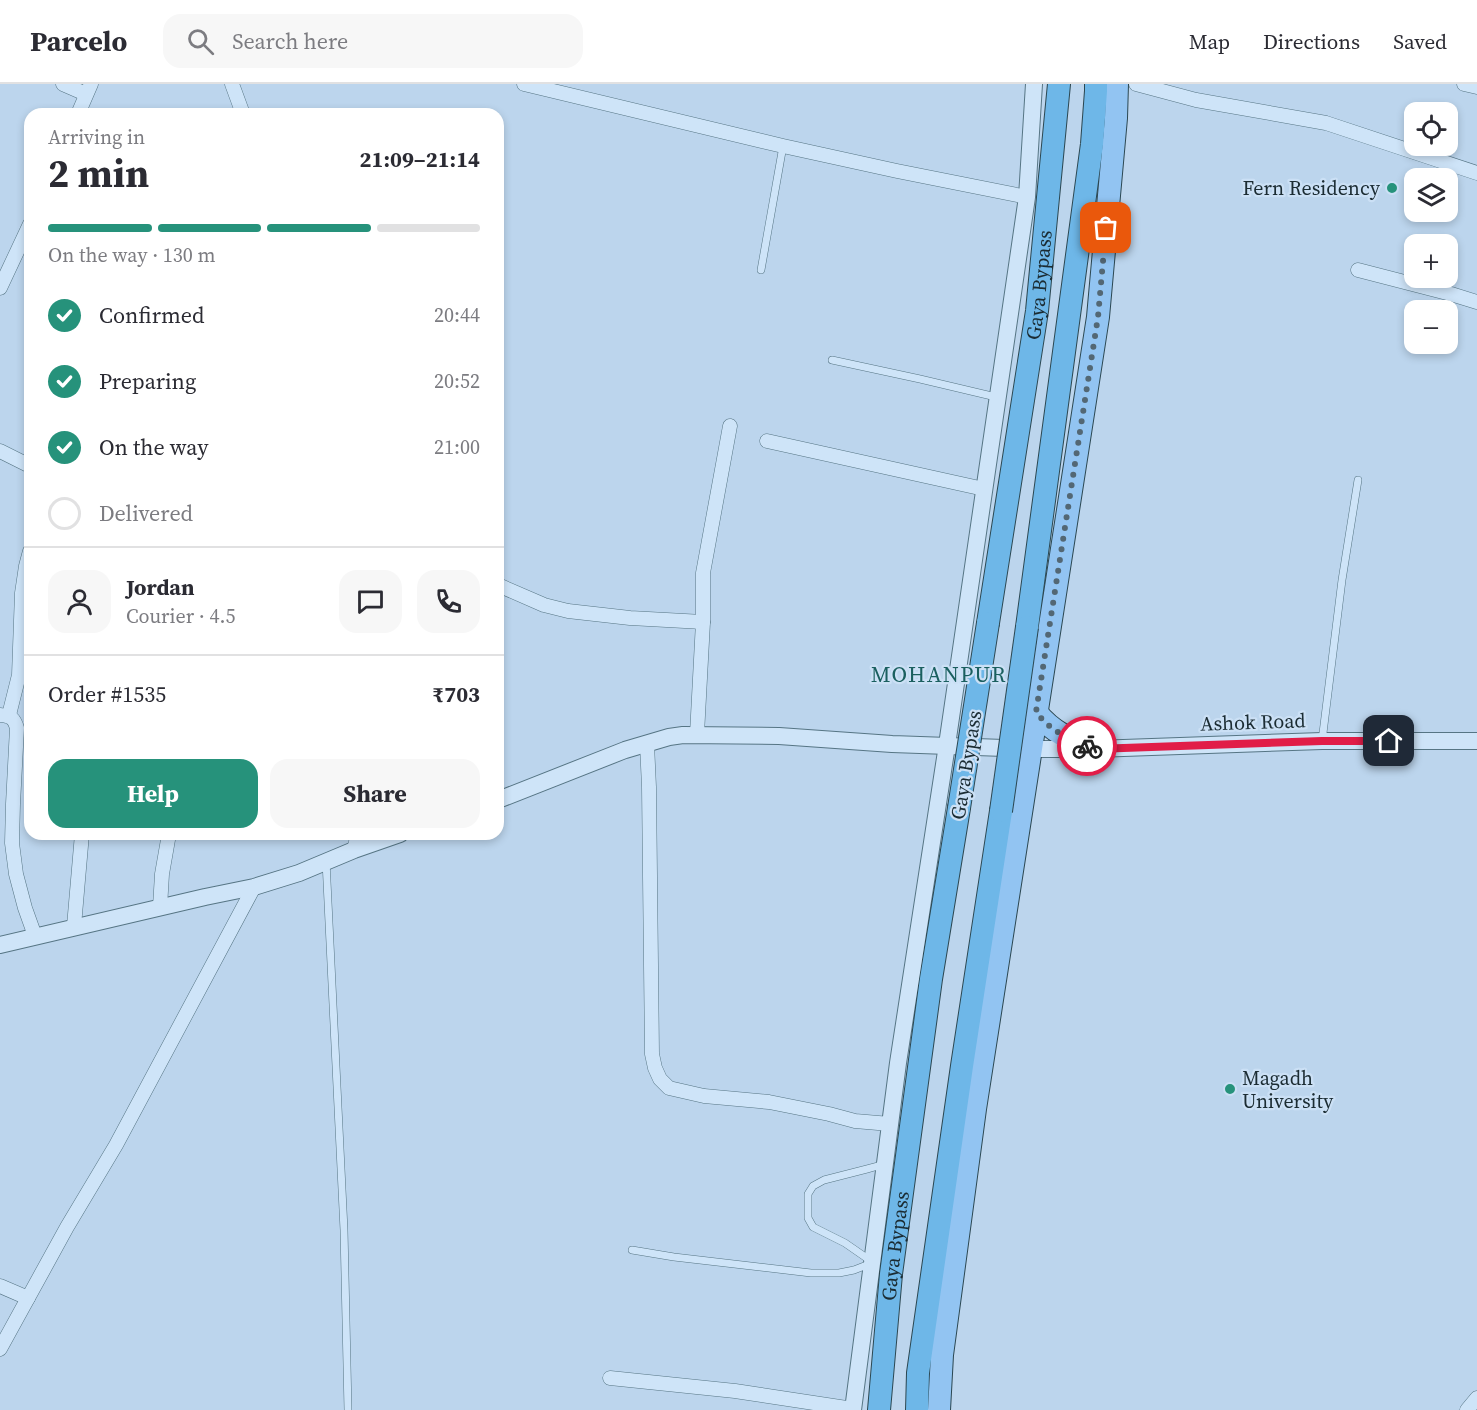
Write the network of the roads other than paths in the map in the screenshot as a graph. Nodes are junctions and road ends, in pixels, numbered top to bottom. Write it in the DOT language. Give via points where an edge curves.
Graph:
graph roads {
  1 [pos="63,84"];
  2 [pos="232,84"];
  3 [pos="524,84"];
  4 [pos="1034,84"];
  5 [pos="1059,84"];
  6 [pos="1096,84"];
  7 [pos="1117,84"];
  8 [pos="1136,84"];
  9 [pos="1464,84"];
  10 [pos="1477,87"];
  11 [pos="88,89"];
  12 [pos="80,108"];
  13 [pos="241,108"];
  14 [pos="783,146"];
  15 [pos="1477,173"];
  16 [pos="1027,197"];
  17 [pos="24,237"];
  18 [pos="761,270"];
  19 [pos="1358,270"];
  20 [pos="0,288"];
  21 [pos="1477,302"];
  22 [pos="832,360"];
  23 [pos="998,398"];
  24 [pos="730,426"];
  25 [pos="767,441"];
  26 [pos="0,451"];
  27 [pos="24,463"];
  28 [pos="1358,480"];
  29 [pos="984,489"];
  30 [pos="24,580"];
  31 [pos="504,588"];
  32 [pos="703,622"];
  33 [pos="1036,712"];
  34 [pos="4,715"];
  35 [pos="697,734"];
  36 [pos="1322,741"];
  37 [pos="1477,741"];
  38 [pos="1031,743"];
  39 [pos="646,744"];
  40 [pos="947,745"];
  41 [pos="1095,749"];
  42 [pos="504,798"];
  43 [pos="81,840"];
  44 [pos="168,840"];
  45 [pos="356,842"];
  46 [pos="6,843"];
  47 [pos="326,861"];
  48 [pos="254,887"];
  49 [pos="160,907"];
  50 [pos="74,926"];
  51 [pos="35,936"];
  52 [pos="0,945"];
  53 [pos="890,1124"];
  54 [pos="885,1164"];
  55 [pos="632,1250"];
  56 [pos="873,1263"];
  57 [pos="0,1286"];
  58 [pos="28,1298"];
  59 [pos="0,1349"];
  60 [pos="610,1378"];
  61 [pos="1477,1398"];
  62 [pos="853,1409"];
  63 [pos="348,1410"];
  64 [pos="879,1410"];
  65 [pos="917,1410"];
  66 [pos="939,1410"];
  67 [pos="1467,1410"];
  1 -- 11 [label="street"];
  2 -- 13 [label="street"];
  3 -- 14 [label="street"];
  4 -- 16 [label="street"];
  5 -- 64 [label="highway, Gaya Bypass, bridge" via="1037,311 931,980 891,1274"];
  6 -- 65 [label="highway, bridge" via="1092,144 1027,627 920,1361"];
  7 -- 33 [label="main road" via="1098,317"];
  8 -- 15 [label="street" via="1196,100 1326,123"];
  9 -- 10 [label="street"];
  11 -- 12 [label="street"];
  14 -- 16 [label="street"];
  14 -- 18 [label="lane"];
  16 -- 23 [label="street"];
  17 -- 20 [label="street"];
  19 -- 21 [label="street"];
  22 -- 23 [label="lane"];
  23 -- 29 [label="street"];
  24 -- 32 [label="street" via="705,562"];
  25 -- 29 [label="street"];
  26 -- 27 [label="street"];
  28 -- 36 [label="lane"];
  29 -- 40 [label="street"];
  30 -- 34 [label="street" via="19,675"];
  31 -- 32 [label="street" via="568,611"];
  32 -- 35 [label="street"];
  33 -- 38 [label="main road"];
  33 -- 41 [label="main road" via="1055,731"];
  34 -- 46 [label="street" via="14,720 17,728 13,804"];
  35 -- 39 [label="street, Ashok Road"];
  35 -- 40 [label="street, Ashok Road"];
  36 -- 37 [label="street, Ashok Road"];
  36 -- 41 [label="street, Ashok Road"];
  38 -- 40 [label="street, Ashok Road"];
  38 -- 41 [label="street, Ashok Road"];
  38 -- 66 [label="main road" via="974,1121 942,1355"];
  39 -- 42 [label="street, Ashok Road"];
  39 -- 53 [label="street" via="652,1054 660,1079 669,1089 686,1093 768,1102 855,1121"];
  40 -- 53 [label="street"];
  43 -- 50 [label="street"];
  44 -- 49 [label="street"];
  45 -- 47 [label="street"];
  46 -- 51 [label="street"];
  47 -- 48 [label="street"];
  47 -- 63 [label="lane"];
  48 -- 49 [label="street"];
  48 -- 58 [label="street" via="116,1145"];
  49 -- 50 [label="street"];
  50 -- 51 [label="street"];
  51 -- 52 [label="street"];
  53 -- 54 [label="street"];
  54 -- 56 [label="street"];
  54 -- 56 [label="lane" via="824,1180 808,1194 808,1218 813,1227"];
  55 -- 56 [label="lane" via="811,1273 838,1273"];
  56 -- 62 [label="street"];
  57 -- 58 [label="street"];
  58 -- 59 [label="street"];
  60 -- 62 [label="street"];
  61 -- 67 [label="street"];
}
